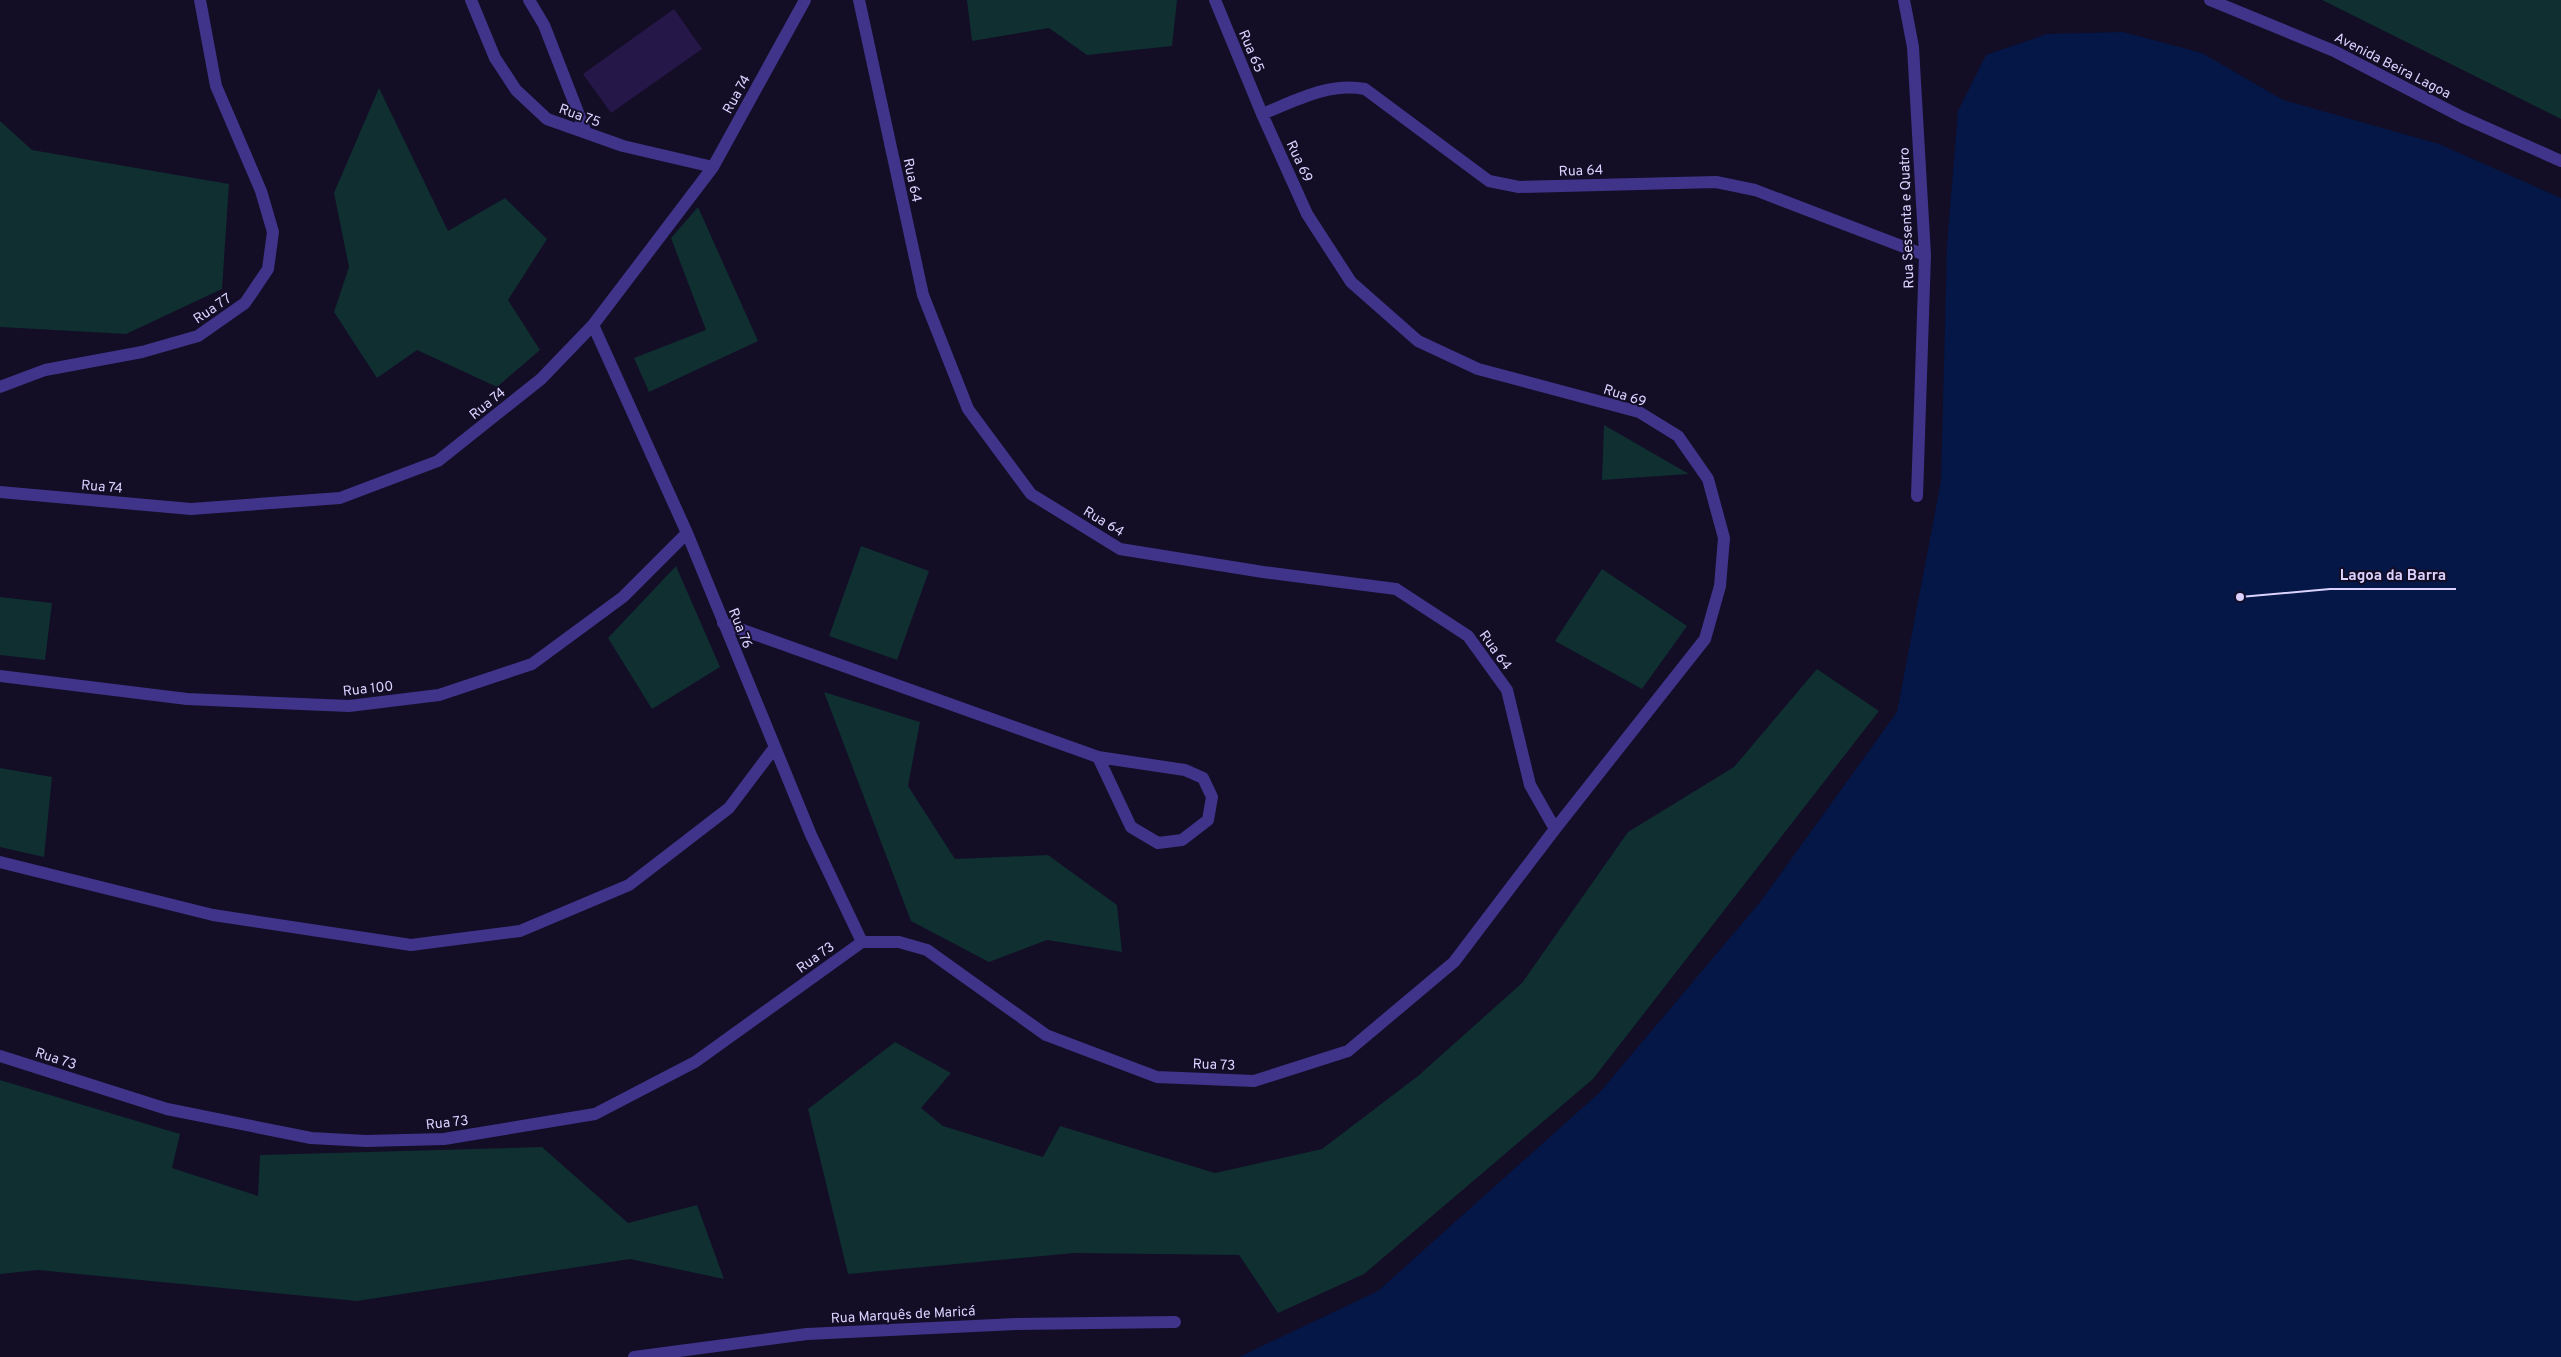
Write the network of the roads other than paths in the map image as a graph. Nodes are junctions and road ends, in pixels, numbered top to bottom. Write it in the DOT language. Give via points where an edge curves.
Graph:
graph roads {
  1 [pos="200,0"];
  2 [pos="471,0"];
  3 [pos="529,0"];
  4 [pos="805,0"];
  5 [pos="859,0"];
  6 [pos="1215,0"];
  7 [pos="1904,0"];
  8 [pos="2210,0"];
  9 [pos="1262,114"];
  10 [pos="586,133"];
  11 [pos="2561,161"];
  12 [pos="713,167"];
  13 [pos="1925,255"];
  14 [pos="593,325"];
  15 [pos="0,388"];
  16 [pos="0,492"];
  17 [pos="1917,496"];
  18 [pos="687,532"];
  19 [pos="723,623"];
  20 [pos="0,676"];
  21 [pos="775,747"];
  22 [pos="1098,757"];
  23 [pos="1555,829"];
  24 [pos="0,862"];
  25 [pos="862,942"];
  26 [pos="0,1056"];
  27 [pos="1175,1322"];
  28 [pos="634,1357"];
  1 -- 15 [label="street, Rua 77" via="216,86 261,192 272,232 268,269 245,303 198,336 142,352 45,370"];
  2 -- 10 [label="street, Rua 75" via="495,58 516,90 547,119"];
  3 -- 10 [label="street" via="544,25"];
  4 -- 12 [label="street, Rua 74"];
  5 -- 23 [label="street, Rua 64" via="923,296 968,409 1031,494 1120,549 1396,589 1468,636 1507,690 1530,785"];
  6 -- 9 [label="street, Rua 65"];
  7 -- 13 [label="street, Rua Sessenta e Quatro" via="1913,47"];
  8 -- 11 [label="street, Avenida Beira Lagoa" via="2334,51 2462,117"];
  9 -- 13 [label="street, Rua 64" via="1328,89 1348,85 1365,89 1489,181 1518,187 1716,182 1755,190"];
  9 -- 23 [label="street, Rua 69" via="1307,214 1351,282 1418,341 1478,369 1639,412 1678,436 1708,479 1724,538 1720,586 1705,639"];
  10 -- 12 [label="street, Rua 75" via="623,146"];
  12 -- 14 [label="street, Rua 74"];
  13 -- 17 [label="street, Rua Sessenta e Quatro"];
  14 -- 16 [label="street, Rua 74" via="541,379 438,461 340,498 190,509"];
  14 -- 18 [label="street, Rua 76"];
  18 -- 19 [label="street, Rua 76"];
  18 -- 20 [label="street, Rua 100" via="623,597 532,664 439,694 339,706 187,699"];
  19 -- 21 [label="street, Rua 76"];
  19 -- 22 [label="street"];
  21 -- 24 [label="street" via="729,808 628,885 520,931 412,945 213,915"];
  21 -- 25 [label="street, Rua 76" via="811,836"];
  22 -- 22 [label="street" via="1131,827 1158,843 1182,840 1208,820 1212,797 1203,778 1184,770"];
  23 -- 25 [label="street, Rua 73" via="1454,962 1348,1051 1254,1081 1157,1077 1046,1035 927,950 899,942"];
  25 -- 26 [label="street, Rua 73" via="695,1062 595,1114 444,1139 366,1142 311,1138 167,1109"];
  27 -- 28 [label="street, Rua Marquês de Maricá" via="1016,1324 807,1334"];
}
